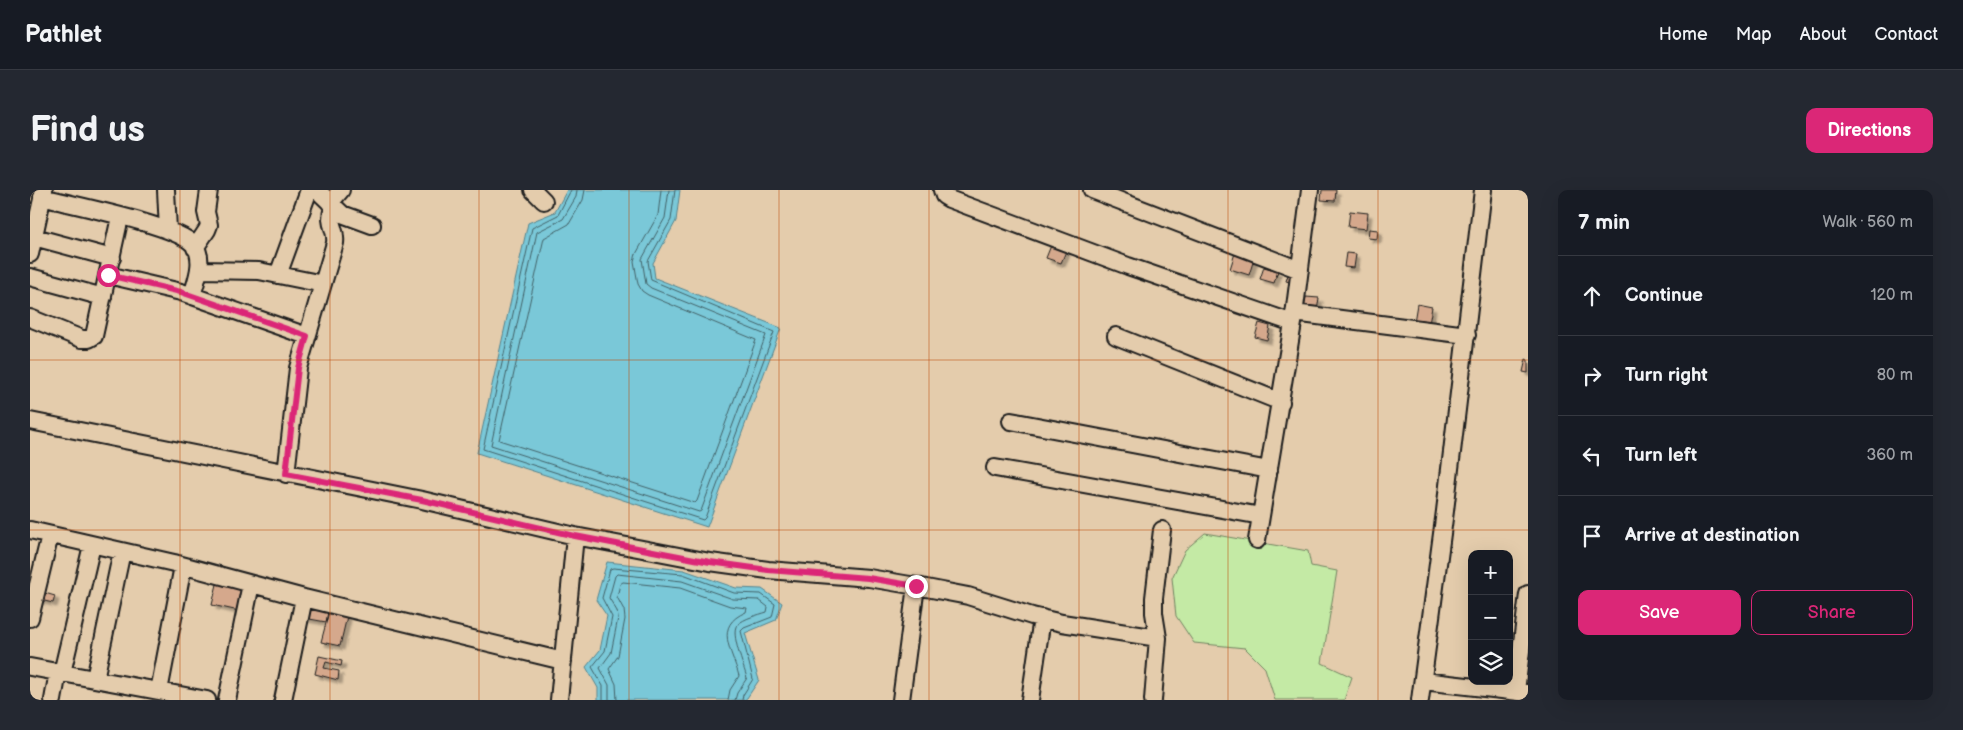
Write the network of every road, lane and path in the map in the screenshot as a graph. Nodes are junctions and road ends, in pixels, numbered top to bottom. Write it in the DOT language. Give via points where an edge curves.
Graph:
graph roads {
  1 [pos="166,190"];
  2 [pos="209,190"];
  3 [pos="309,190"];
  4 [pos="317,190"];
  5 [pos="341,190"];
  6 [pos="942,190"];
  7 [pos="1092,190"];
  8 [pos="1310,190"];
  9 [pos="1483,190"];
  10 [pos="43,194"];
  11 [pos="331,205"];
  12 [pos="120,217"];
  13 [pos="372,225"];
  14 [pos="168,230"];
  15 [pos="34,237"];
  16 [pos="195,248"];
  17 [pos="30,254"];
  18 [pos="112,258"];
  19 [pos="199,270"];
  20 [pos="1300,270"];
  21 [pos="108,275"];
  22 [pos="278,275"];
  23 [pos="30,277"];
  24 [pos="323,284"];
  25 [pos="192,296"];
  26 [pos="103,297"];
  27 [pos="30,318"];
  28 [pos="1294,318"];
  29 [pos="1467,335"];
  30 [pos="307,336"];
  31 [pos="1116,336"];
  32 [pos="1281,402"];
  33 [pos="30,421"];
  34 [pos="1011,421"];
  35 [pos="995,468"];
  36 [pos="1269,470"];
  37 [pos="286,474"];
  38 [pos="1261,516"];
  39 [pos="30,530"];
  40 [pos="1162,530"];
  41 [pos="50,535"];
  42 [pos="575,536"];
  43 [pos="1257,540"];
  44 [pos="92,545"];
  45 [pos="122,551"];
  46 [pos="183,566"];
  47 [pos="251,584"];
  48 [pos="916,586"];
  49 [pos="1528,594"];
  50 [pos="304,598"];
  51 [pos="30,618"];
  52 [pos="1042,618"];
  53 [pos="1158,638"];
  54 [pos="563,661"];
  55 [pos="30,667"];
  56 [pos="60,673"];
  57 [pos="95,679"];
  58 [pos="1423,682"];
  59 [pos="160,691"];
  60 [pos="1522,692"];
  61 [pos="53,700"];
  62 [pos="207,700"];
  63 [pos="227,700"];
  64 [pos="283,700"];
  65 [pos="559,700"];
  66 [pos="901,700"];
  67 [pos="1030,700"];
  68 [pos="1153,700"];
  69 [pos="1420,700"];
  1 -- 14 [label="street"];
  2 -- 16 [label="street" via="206,212 209,225"];
  3 -- 22 [label="street"];
  4 -- 11 [label="street"];
  5 -- 11 [label="street"];
  6 -- 28 [label="street" via="949,199 1128,266"];
  7 -- 20 [label="street"];
  8 -- 20 [label="street"];
  9 -- 29 [label="street"];
  10 -- 12 [label="street"];
  10 -- 15 [label="street"];
  11 -- 13 [label="street" via="342,214"];
  11 -- 24 [label="street" via="329,220 335,243"];
  12 -- 14 [label="street"];
  12 -- 18 [label="street"];
  14 -- 16 [label="street" via="194,244"];
  15 -- 17 [label="street"];
  15 -- 18 [label="street"];
  16 -- 19 [label="street"];
  18 -- 21 [label="street"];
  19 -- 22 [label="street"];
  19 -- 25 [label="street"];
  20 -- 28 [label="street"];
  21 -- 25 [label="street"];
  21 -- 26 [label="street"];
  22 -- 24 [label="street"];
  23 -- 26 [label="street"];
  24 -- 30 [label="street"];
  25 -- 30 [label="street"];
  26 -- 27 [label="street" via="94,336 89,339"];
  28 -- 29 [label="street"];
  28 -- 32 [label="street"];
  29 -- 58 [label="street"];
  30 -- 37 [label="street" via="298,368"];
  31 -- 32 [label="street"];
  32 -- 36 [label="street"];
  33 -- 37 [label="street"];
  34 -- 36 [label="street"];
  35 -- 38 [label="street"];
  36 -- 38 [label="street"];
  37 -- 42 [label="street" via="422,500"];
  38 -- 43 [label="street"];
  39 -- 41 [label="street"];
  40 -- 53 [label="street" via="1154,598"];
  41 -- 44 [label="street"];
  41 -- 51 [label="street"];
  42 -- 48 [label="street" via="710,562"];
  42 -- 54 [label="street"];
  44 -- 45 [label="street"];
  44 -- 56 [label="street"];
  45 -- 46 [label="street"];
  45 -- 57 [label="street"];
  46 -- 47 [label="street"];
  46 -- 59 [label="street"];
  47 -- 50 [label="street"];
  47 -- 63 [label="street"];
  48 -- 52 [label="street" via="968,596"];
  48 -- 66 [label="street"];
  49 -- 60 [label="street"];
  50 -- 54 [label="street"];
  50 -- 64 [label="street"];
  52 -- 53 [label="street"];
  52 -- 67 [label="street"];
  53 -- 68 [label="street"];
  54 -- 65 [label="street"];
  55 -- 56 [label="street"];
  56 -- 57 [label="street"];
  56 -- 61 [label="street"];
  57 -- 59 [label="street"];
  58 -- 60 [label="street"];
  58 -- 69 [label="street"];
  59 -- 62 [label="street"];
}
